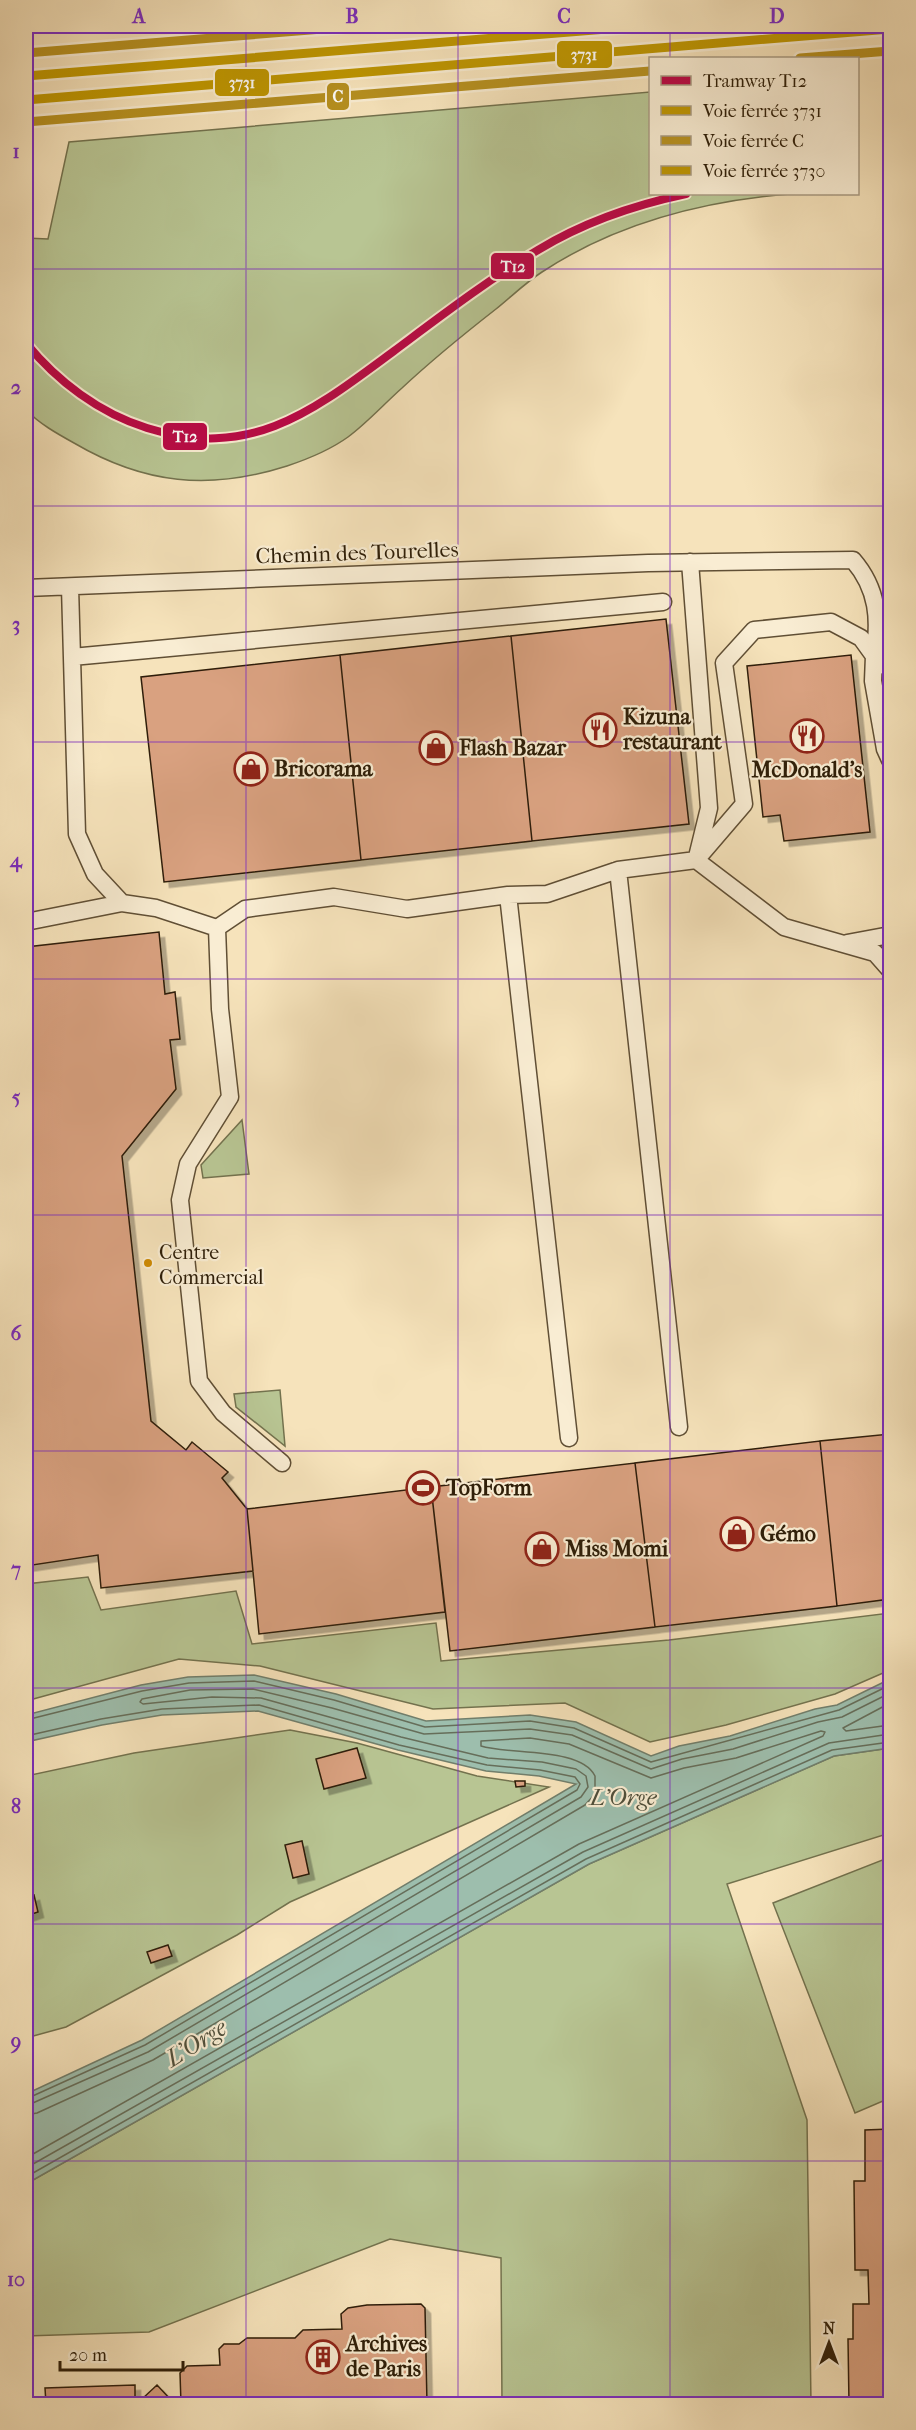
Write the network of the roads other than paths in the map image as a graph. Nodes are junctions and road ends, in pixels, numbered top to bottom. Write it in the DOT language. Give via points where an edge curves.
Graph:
graph roads {
  1 [pos="690,562"];
  2 [pos="70,587"];
  3 [pos="26,588"];
  4 [pos="663,602"];
  5 [pos="874,656"];
  6 [pos="72,657"];
  7 [pos="891,670"];
  8 [pos="891,760"];
  9 [pos="696,860"];
  10 [pos="618,870"];
  11 [pos="508,895"];
  12 [pos="122,903"];
  13 [pos="26,922"];
  14 [pos="217,928"];
  15 [pos="891,935"];
  16 [pos="840,944"];
  17 [pos="891,970"];
  18 [pos="679,1427"];
  19 [pos="569,1438"];
  20 [pos="282,1463"];
  1 -- 2 [label="lane, Chemin des Tourelles"];
  1 -- 5 [label="lane, Chemin des Tourelles" via="853,560 867,576 880,625"];
  1 -- 9 [label="lane" via="709,808"];
  2 -- 3 [label="lane, Chemin des Tourelles"];
  2 -- 6 [label="lane"];
  4 -- 6 [label="lane"];
  5 -- 7 [label="lane"];
  5 -- 8 [label="lane" via="873,681 885,749"];
  5 -- 9 [label="lane" via="861,638 831,622 754,630 724,663 744,804"];
  6 -- 12 [label="lane" via="77,834 95,874"];
  9 -- 10 [label="lane"];
  9 -- 16 [label="lane" via="784,927"];
  10 -- 11 [label="lane" via="547,894"];
  10 -- 18 [label="lane"];
  11 -- 14 [label="lane" via="407,909 334,897 245,909"];
  11 -- 19 [label="lane"];
  12 -- 13 [label="lane"];
  12 -- 14 [label="lane" via="156,908"];
  14 -- 20 [label="lane" via="220,1010 230,1097 188,1164 180,1200 200,1381 223,1413"];
  15 -- 16 [label="lane"];
  16 -- 17 [label="lane" via="874,953"];
}
